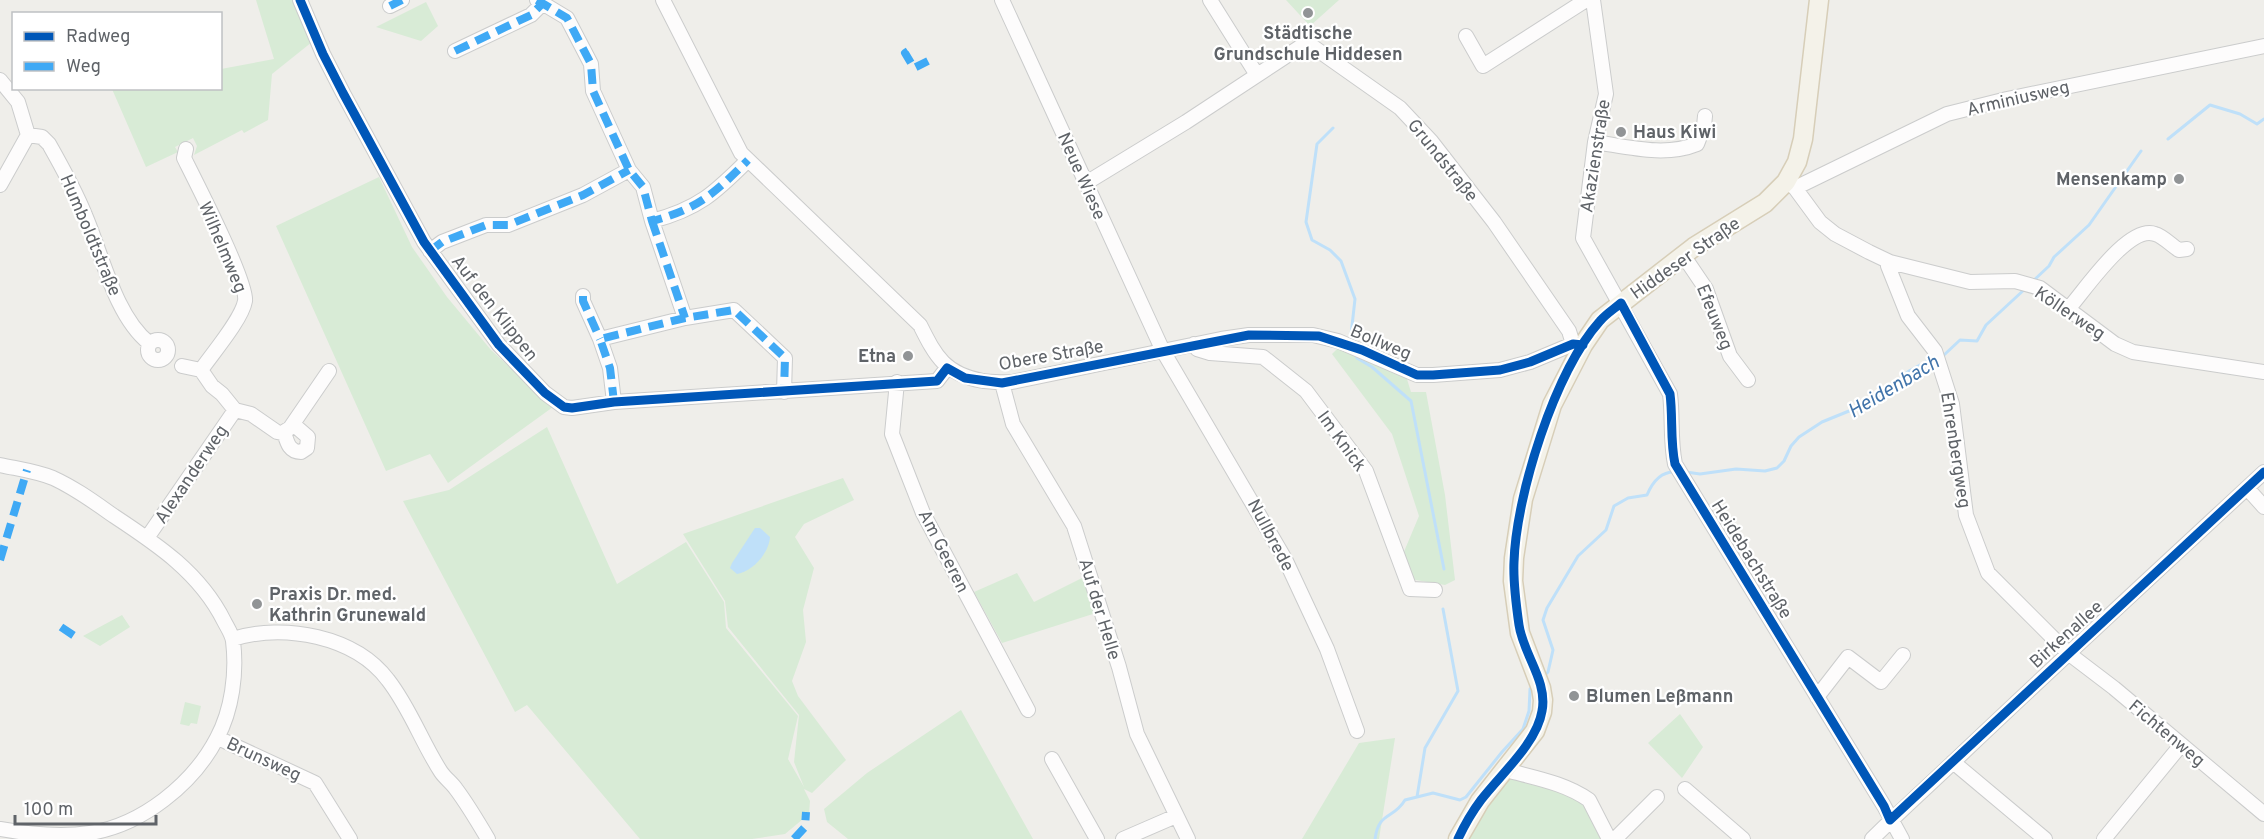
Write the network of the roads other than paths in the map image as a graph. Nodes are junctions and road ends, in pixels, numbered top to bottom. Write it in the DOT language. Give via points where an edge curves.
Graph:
graph roads {
  1 [pos="300,0"];
  2 [pos="663,0"];
  3 [pos="1002,0"];
  4 [pos="1210,0"];
  5 [pos="1586,0"];
  6 [pos="1593,0"];
  7 [pos="1819,0"];
  8 [pos="539,2"];
  9 [pos="1466,36"];
  10 [pos="2264,46"];
  11 [pos="455,51"];
  12 [pos="1257,75"];
  13 [pos="0,80"];
  14 [pos="1705,116"];
  15 [pos="28,135"];
  16 [pos="1595,142"];
  17 [pos="186,149"];
  18 [pos="748,160"];
  19 [pos="629,170"];
  20 [pos="1086,183"];
  21 [pos="0,185"];
  22 [pos="1791,185"];
  23 [pos="652,221"];
  24 [pos="2187,249"];
  25 [pos="430,251"];
  26 [pos="1683,255"];
  27 [pos="1890,262"];
  28 [pos="583,296"];
  29 [pos="1621,303"];
  30 [pos="2069,308"];
  31 [pos="685,318"];
  32 [pos="600,339"];
  33 [pos="149,342"];
  34 [pos="1578,344"];
  35 [pos="1194,345"];
  36 [pos="1163,351"];
  37 [pos="182,366"];
  38 [pos="947,368"];
  39 [pos="201,370"];
  40 [pos="329,371"];
  41 [pos="2264,372"];
  42 [pos="1748,380"];
  43 [pos="897,382"];
  44 [pos="1002,383"];
  45 [pos="784,392"];
  46 [pos="614,402"];
  47 [pos="235,410"];
  48 [pos="0,465"];
  49 [pos="2264,472"];
  50 [pos="2247,488"];
  51 [pos="2264,507"];
  52 [pos="147,538"];
  53 [pos="1435,590"];
  54 [pos="233,639"];
  55 [pos="2068,653"];
  56 [pos="1903,655"];
  57 [pos="1817,697"];
  58 [pos="1028,710"];
  59 [pos="1357,731"];
  60 [pos="218,738"];
  61 [pos="2181,745"];
  62 [pos="1052,759"];
  63 [pos="1953,762"];
  64 [pos="1506,770"];
  65 [pos="1685,789"];
  66 [pos="1657,797"];
  67 [pos="2264,814"];
  68 [pos="1176,816"];
  69 [pos="1890,820"];
  70 [pos="0,829"];
  71 [pos="350,839"];
  72 [pos="489,839"];
  73 [pos="1097,839"];
  74 [pos="1123,839"];
  75 [pos="1188,839"];
  76 [pos="1458,839"];
  77 [pos="1609,839"];
  78 [pos="1615,839"];
  79 [pos="1743,839"];
  80 [pos="1872,839"];
  81 [pos="1902,839"];
  82 [pos="2045,839"];
  83 [pos="2104,839"];
  1 -- 25 [label="street, Auf den Klippen" via="347,101"];
  2 -- 18 [label="street"];
  3 -- 20 [label="street, Neue Wiese"];
  4 -- 12 [label="street"];
  5 -- 9 [label="street" via="1483,66"];
  6 -- 16 [label="street, Akazienstraße" via="1606,94"];
  7 -- 22 [label="main road, Hiddeser Straße" via="1803,138"];
  8 -- 11 [label="street" via="531,15"];
  8 -- 19 [label="street" via="567,18 591,64 593,91"];
  10 -- 22 [label="street, Arminiusweg" via="1947,114"];
  12 -- 20 [label="street, Grundstraße"];
  12 -- 34 [label="street, Grundstraße" via="1303,45 1312,46 1400,108 1494,222"];
  13 -- 15 [label="street" via="20,108"];
  14 -- 16 [label="street" via="1697,144 1683,150"];
  15 -- 21 [label="street"];
  15 -- 33 [label="street, Humboldtstraße" via="42,136 49,144 84,212 118,299 130,322"];
  16 -- 29 [label="street, Akazienstraße" via="1583,238"];
  17 -- 39 [label="street, Wilhelmweg" via="184,158 236,268 245,299 241,312"];
  18 -- 23 [label="street" via="696,206"];
  18 -- 38 [label="street" via="920,325"];
  19 -- 23 [label="street" via="644,187"];
  19 -- 25 [label="street" via="584,195 508,225 486,225 442,242"];
  20 -- 36 [label="street, Neue Wiese"];
  22 -- 26 [label="main road, Hiddeser Straße"];
  22 -- 27 [label="street, Köllerweg" via="1820,222 1835,234"];
  23 -- 31 [label="street"];
  24 -- 30 [label="street" via="2179,250 2155,233 2140,233 2121,247"];
  25 -- 46 [label="street, Auf den Klippen" via="500,345 545,393 564,407"];
  26 -- 29 [label="main road, Hiddeser Straße"];
  26 -- 42 [label="street, Efeuweg" via="1706,289 1730,356"];
  27 -- 30 [label="street, Köllerweg" via="1970,282 2015,280 2040,288"];
  27 -- 55 [label="street, Ehrenbergweg" via="1888,266 1908,315 1936,356 1952,404 1966,514 1988,573"];
  28 -- 32 [label="street"];
  29 -- 34 [label="main road, Hiddeser Straße"];
  29 -- 57 [label="street, Heidebachstraße" via="1670,394 1675,464"];
  30 -- 41 [label="street, Köllerweg" via="2115,344 2133,352"];
  31 -- 32 [label="street"];
  31 -- 45 [label="street" via="734,310 785,358"];
  32 -- 46 [label="street" via="610,368"];
  34 -- 35 [label="street, Bollweg" via="1500,370 1434,375 1417,375 1362,350 1313,335 1249,335"];
  34 -- 64 [label="main road, Hiddeser Straße" via="1547,419 1523,499 1513,581 1520,633 1543,700 1536,731"];
  35 -- 36 [label="street, Bollweg"];
  35 -- 53 [label="street, Im Knick" via="1210,353 1263,357 1306,391 1366,471 1410,589"];
  36 -- 44 [label="street, Obere Straße"];
  36 -- 59 [label="street, Nullbrede" via="1285,559 1327,649"];
  37 -- 39 [label="street"];
  38 -- 43 [label="street, Auf den Klippen" via="937,381"];
  38 -- 44 [label="street, Obere Straße" via="965,378"];
  39 -- 47 [label="street"];
  40 -- 47 [label="street" via="288,428 277,432 250,414"];
  43 -- 45 [label="street, Auf den Klippen"];
  43 -- 58 [label="street, Am Geeren" via="892,434 919,503"];
  44 -- 68 [label="street, Auf der Helle" via="1014,424 1074,526 1137,734"];
  45 -- 46 [label="street, Auf den Klippen"];
  47 -- 52 [label="street, Alexanderweg"];
  48 -- 52 [label="street" via="32,471 73,488"];
  49 -- 50 [label="street, Birkenallee"];
  50 -- 51 [label="street"];
  50 -- 55 [label="street, Birkenallee"];
  52 -- 54 [label="street" via="204,586"];
  54 -- 60 [label="street" via="233,694"];
  54 -- 72 [label="street" via="288,633 324,637 355,650 388,679 442,773"];
  55 -- 61 [label="street, Fichtenweg"];
  55 -- 63 [label="street, Birkenallee"];
  56 -- 57 [label="street" via="1881,682 1848,657"];
  57 -- 69 [label="street, Heidebachstraße"];
  60 -- 70 [label="street" via="174,792 116,826 91,833 56,834"];
  60 -- 71 [label="street, Brunsweg" via="315,783"];
  61 -- 67 [label="street, Fichtenweg"];
  61 -- 83 [label="street"];
  62 -- 73 [label="street"];
  63 -- 69 [label="street, Birkenallee"];
  63 -- 82 [label="street"];
  64 -- 76 [label="main road, Hiddeser Straße" via="1480,801"];
  64 -- 77 [label="street" via="1579,793 1589,800"];
  65 -- 79 [label="street"];
  66 -- 78 [label="street"];
  68 -- 74 [label="street"];
  68 -- 75 [label="street, Auf der Helle"];
  69 -- 80 [label="street, Birkenallee"];
  69 -- 81 [label="street, Heidebachstraße"];
}
